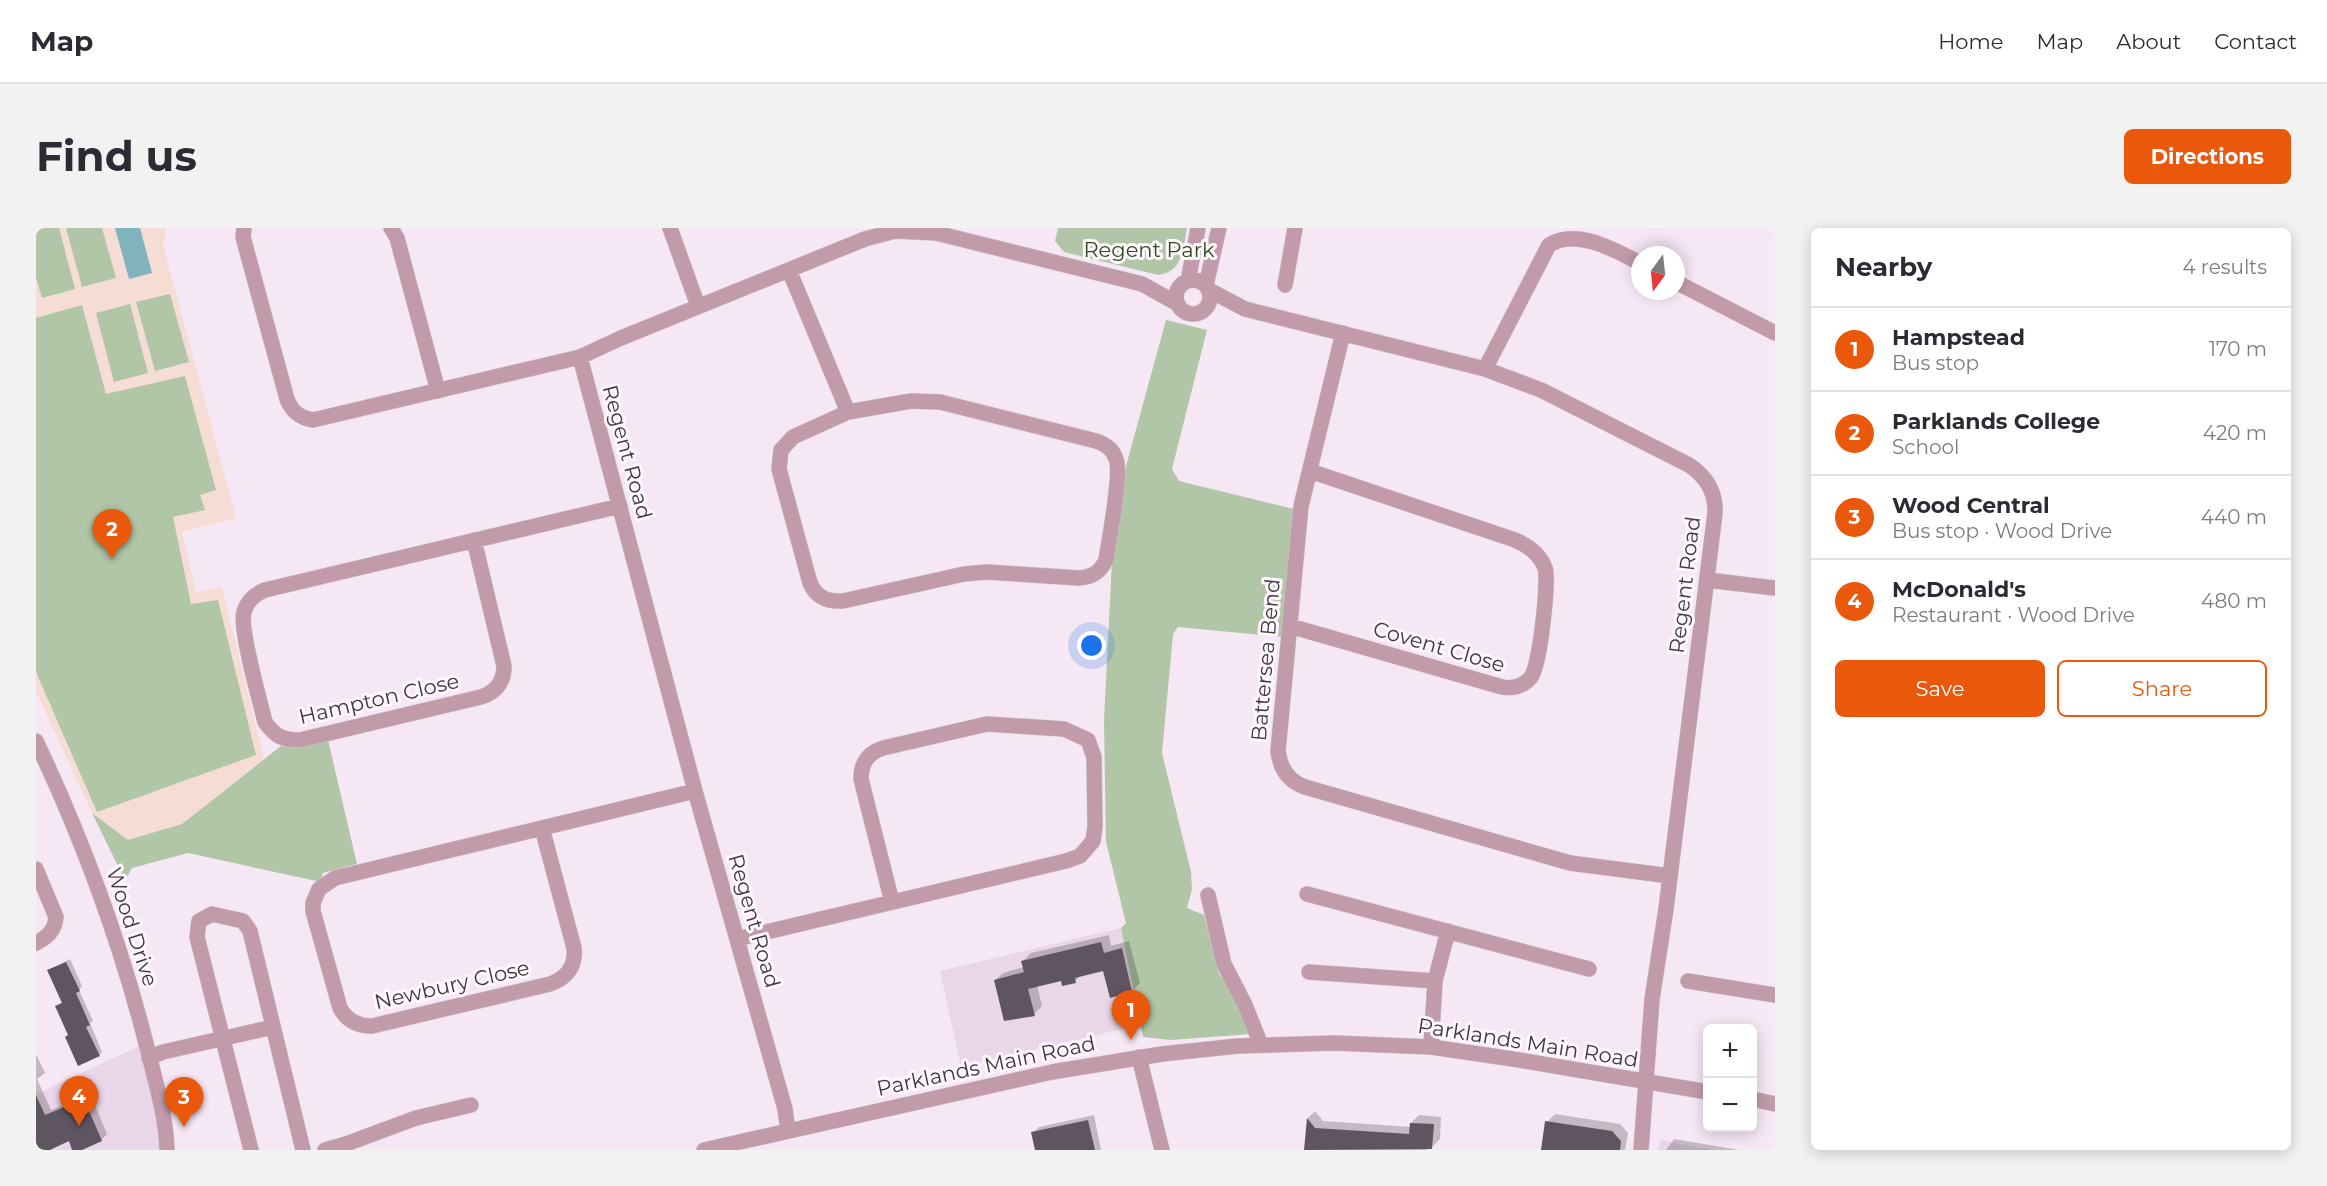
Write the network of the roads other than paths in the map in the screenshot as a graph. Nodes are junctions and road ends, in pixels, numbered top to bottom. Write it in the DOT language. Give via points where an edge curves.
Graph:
graph roads {
  1 [pos="244,228"];
  2 [pos="391,228"];
  3 [pos="670,228"];
  4 [pos="1198,228"];
  5 [pos="1219,228"];
  6 [pos="1295,228"];
  7 [pos="896,230"];
  8 [pos="1562,231"];
  9 [pos="1631,258"];
  10 [pos="789,270"];
  11 [pos="1185,282"];
  12 [pos="1142,284"];
  13 [pos="1285,285"];
  14 [pos="1685,287"];
  15 [pos="1208,288"];
  16 [pos="1178,304"];
  17 [pos="698,306"];
  18 [pos="1245,309"];
  19 [pos="1202,311"];
  20 [pos="1343,333"];
  21 [pos="1775,333"];
  22 [pos="580,357"];
  23 [pos="1485,369"];
  24 [pos="438,391"];
  25 [pos="848,412"];
  26 [pos="1310,471"];
  27 [pos="620,506"];
  28 [pos="474,540"];
  29 [pos="1707,579"];
  30 [pos="1775,588"];
  31 [pos="1290,626"];
  32 [pos="36,741"];
  33 [pos="695,791"];
  34 [pos="542,828"];
  35 [pos="36,869"];
  36 [pos="1670,876"];
  37 [pos="1307,894"];
  38 [pos="1208,895"];
  39 [pos="892,902"];
  40 [pos="1448,931"];
  41 [pos="737,939"];
  42 [pos="36,943"];
  43 [pos="1589,969"];
  44 [pos="1309,972"];
  45 [pos="1435,981"];
  46 [pos="1688,981"];
  47 [pos="1775,994"];
  48 [pos="273,1027"];
  49 [pos="222,1038"];
  50 [pos="1261,1045"];
  51 [pos="1431,1047"];
  52 [pos="1139,1057"];
  53 [pos="149,1058"];
  54 [pos="1647,1083"];
  55 [pos="1703,1091"];
  56 [pos="1757,1100"];
  57 [pos="1775,1104"];
  58 [pos="471,1105"];
  59 [pos="788,1131"];
  60 [pos="167,1133"];
  61 [pos="167,1150"];
  62 [pos="174,1150"];
  63 [pos="251,1150"];
  64 [pos="303,1150"];
  65 [pos="325,1150"];
  66 [pos="704,1150"];
  67 [pos="1162,1150"];
  68 [pos="1641,1150"];
  1 -- 24 [label="street" via="243,237 286,399 294,411 306,419 321,419"];
  2 -- 24 [label="street"];
  3 -- 17 [label="street"];
  4 -- 11 [label="street"];
  5 -- 15 [label="street"];
  6 -- 13 [label="street"];
  7 -- 10 [label="street" via="865,238"];
  7 -- 12 [label="street" via="936,233"];
  8 -- 9 [label="street" via="1585,235"];
  8 -- 23 [label="street" via="1549,245"];
  10 -- 17 [label="street"];
  10 -- 25 [label="street"];
  11 -- 12 [label="street"];
  11 -- 15 [label="street" via="1201,281"];
  11 -- 16 [label="street" via="1177,293"];
  12 -- 16 [label="street"];
  14 -- 21 [label="street"];
  15 -- 18 [label="street, Regent Road"];
  15 -- 19 [label="street" via="1210,302"];
  16 -- 19 [label="street" via="1186,312"];
  17 -- 22 [label="street"];
  18 -- 19 [label="street, Regent Road"];
  18 -- 20 [label="street, Regent Road"];
  20 -- 23 [label="street, Regent Road"];
  20 -- 26 [label="street, Battersea Bend"];
  22 -- 24 [label="street"];
  22 -- 27 [label="street, Regent Road"];
  23 -- 29 [label="street, Regent Road" via="1541,390 1698,471 1710,486 1716,504"];
  25 -- 25 [label="street" via="793,437 784,444 779,456 779,469 810,583 820,597 843,601 987,572 1086,578 1103,567 1118,466 1112,450 1102,443 932,401"];
  26 -- 31 [label="street, Battersea Bend" via="1301,506"];
  26 -- 31 [label="street, Covent Close" via="1515,540 1533,550 1544,566 1547,584 1537,667 1527,682 1502,687"];
  27 -- 28 [label="street, Hampton Close"];
  27 -- 33 [label="street, Regent Road"];
  28 -- 28 [label="street, Hampton Close" via="265,590 252,598 244,609 243,622 265,722 274,734 300,740 494,691 502,680 504,666"];
  29 -- 30 [label="street"];
  29 -- 36 [label="street, Regent Road"];
  31 -- 36 [label="street, Battersea Bend" via="1278,751 1284,771 1298,785 1570,863"];
  32 -- 53 [label="street, Wood Drive" via="113,928"];
  33 -- 34 [label="street, Newbury Close"];
  33 -- 41 [label="street, Regent Road"];
  34 -- 34 [label="street, Newbury Close" via="335,878 324,884 315,895 313,911 340,1008 347,1018 372,1026 550,984 565,976 574,962 574,948"];
  35 -- 42 [label="street" via="56,917 49,935"];
  36 -- 54 [label="street, Regent Road" via="1652,999"];
  37 -- 40 [label="street"];
  38 -- 50 [label="street" via="1224,964"];
  39 -- 39 [label="street" via="1080,856 1093,841 1095,827 1094,757 1088,740 1064,729 987,724 870,754 862,766 861,779"];
  39 -- 41 [label="street"];
  40 -- 43 [label="street"];
  40 -- 45 [label="street"];
  41 -- 59 [label="street, Regent Road" via="784,1103"];
  44 -- 45 [label="street"];
  45 -- 51 [label="street"];
  46 -- 47 [label="street"];
  48 -- 49 [label="street"];
  48 -- 49 [label="street" via="249,927 212,914 200,921 196,932"];
  48 -- 64 [label="street"];
  49 -- 53 [label="street"];
  49 -- 63 [label="street"];
  50 -- 51 [label="street, Parklands Main Road"];
  50 -- 52 [label="street, Parklands Main Road"];
  51 -- 54 [label="street, Parklands Main Road"];
  52 -- 59 [label="street, Parklands Main Road" via="1023,1078"];
  52 -- 67 [label="street"];
  53 -- 60 [label="street, Wood Drive"];
  54 -- 55 [label="street, Parklands Main Road"];
  54 -- 68 [label="street, Regent Road"];
  56 -- 57 [label="street"];
  58 -- 65 [label="street" via="416,1118"];
  59 -- 66 [label="street, Parklands Main Road"];
  60 -- 61 [label="street, Wood Drive"];
  60 -- 62 [label="street, Wood Drive"];
}
